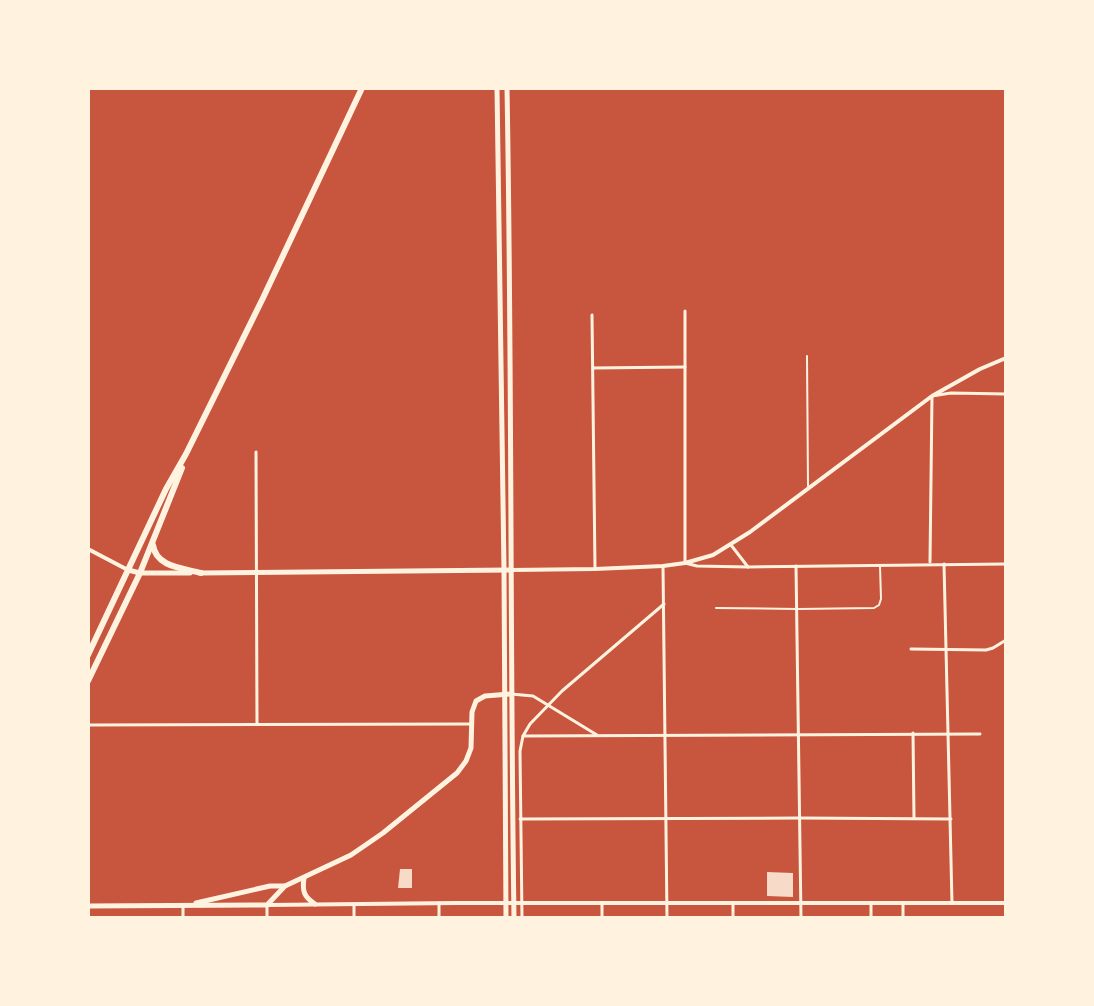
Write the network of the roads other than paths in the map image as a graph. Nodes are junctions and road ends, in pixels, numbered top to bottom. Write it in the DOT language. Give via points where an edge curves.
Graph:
graph roads {
  1 [pos="362,88"];
  2 [pos="497,88"];
  3 [pos="507,88"];
  4 [pos="685,311"];
  5 [pos="592,315"];
  6 [pos="807,356"];
  7 [pos="1006,358"];
  8 [pos="685,367"];
  9 [pos="593,368"];
  10 [pos="1006,394"];
  11 [pos="932,396"];
  12 [pos="256,452"];
  13 [pos="186,454"];
  14 [pos="808,487"];
  15 [pos="152,542"];
  16 [pos="731,545"];
  17 [pos="88,549"];
  18 [pos="685,563"];
  19 [pos="880,564"];
  20 [pos="930,564"];
  21 [pos="944,564"];
  22 [pos="1006,564"];
  23 [pos="663,566"];
  24 [pos="796,566"];
  25 [pos="748,567"];
  26 [pos="595,569"];
  27 [pos="128,570"];
  28 [pos="508,570"];
  29 [pos="256,572"];
  30 [pos="140,573"];
  31 [pos="201,573"];
  32 [pos="664,604"];
  33 [pos="716,608"];
  34 [pos="798,609"];
  35 [pos="1006,640"];
  36 [pos="911,649"];
  37 [pos="946,649"];
  38 [pos="88,655"];
  39 [pos="88,681"];
  40 [pos="507,682"];
  41 [pos="504,694"];
  42 [pos="511,694"];
  43 [pos="549,705"];
  44 [pos="472,724"];
  45 [pos="88,725"];
  46 [pos="257,726"];
  47 [pos="913,733"];
  48 [pos="799,734"];
  49 [pos="980,734"];
  50 [pos="664,735"];
  51 [pos="949,735"];
  52 [pos="523,736"];
  53 [pos="600,736"];
  54 [pos="800,818"];
  55 [pos="520,819"];
  56 [pos="666,819"];
  57 [pos="914,819"];
  58 [pos="951,819"];
  59 [pos="304,878"];
  60 [pos="285,886"];
  61 [pos="439,903"];
  62 [pos="602,903"];
  63 [pos="667,903"];
  64 [pos="801,903"];
  65 [pos="871,903"];
  66 [pos="903,903"];
  67 [pos="952,903"];
  68 [pos="1006,903"];
  69 [pos="315,904"];
  70 [pos="354,904"];
  71 [pos="518,904"];
  72 [pos="733,904"];
  73 [pos="267,905"];
  74 [pos="88,906"];
  75 [pos="183,906"];
  76 [pos="183,918"];
  77 [pos="267,918"];
  78 [pos="354,918"];
  79 [pos="439,918"];
  80 [pos="506,918"];
  81 [pos="514,918"];
  82 [pos="522,918"];
  83 [pos="602,918"];
  84 [pos="667,918"];
  85 [pos="733,918"];
  86 [pos="801,918"];
  87 [pos="871,918"];
  88 [pos="903,918"];
  1 -- 13 [label="highway"];
  2 -- 28 [label="main road"];
  3 -- 28 [label="main road"];
  4 -- 8 [label="street"];
  5 -- 9 [label="street"];
  6 -- 14 [label="lane"];
  7 -- 11 [label="street"];
  8 -- 9 [label="street"];
  8 -- 18 [label="street"];
  9 -- 26 [label="street"];
  10 -- 11 [label="street"];
  11 -- 14 [label="street"];
  11 -- 20 [label="street"];
  12 -- 29 [label="street"];
  13 -- 15 [label="highway"];
  13 -- 27 [label="highway"];
  14 -- 16 [label="street"];
  15 -- 30 [label="highway"];
  15 -- 31 [label="highway" via="155,556 164,563"];
  16 -- 18 [label="street"];
  16 -- 25 [label="street"];
  17 -- 27 [label="street"];
  18 -- 23 [label="street"];
  18 -- 25 [label="street"];
  19 -- 20 [label="street"];
  19 -- 24 [label="street"];
  19 -- 34 [label="lane" via="881,599 874,608"];
  20 -- 21 [label="street"];
  21 -- 22 [label="street"];
  21 -- 37 [label="street"];
  23 -- 26 [label="street"];
  23 -- 32 [label="street"];
  24 -- 25 [label="street"];
  24 -- 34 [label="street"];
  26 -- 28 [label="street"];
  27 -- 30 [label="main road"];
  27 -- 38 [label="highway"];
  28 -- 29 [label="main road"];
  28 -- 40 [label="main road"];
  29 -- 31 [label="main road"];
  29 -- 46 [label="street"];
  30 -- 31 [label="main road"];
  30 -- 39 [label="highway"];
  32 -- 43 [label="street"];
  32 -- 50 [label="street"];
  33 -- 34 [label="lane"];
  34 -- 48 [label="street"];
  35 -- 37 [label="street" via="986,650"];
  36 -- 37 [label="street"];
  37 -- 51 [label="street"];
  40 -- 41 [label="main road"];
  40 -- 42 [label="main road"];
  41 -- 42 [label="main road"];
  41 -- 44 [label="main road" via="476,701"];
  41 -- 80 [label="main road"];
  42 -- 43 [label="street" via="533,696"];
  42 -- 81 [label="main road"];
  43 -- 52 [label="street"];
  43 -- 53 [label="street"];
  44 -- 46 [label="street"];
  44 -- 59 [label="main road" via="469,755 457,773 351,855"];
  45 -- 46 [label="street"];
  47 -- 48 [label="street"];
  47 -- 51 [label="street"];
  47 -- 57 [label="street"];
  48 -- 50 [label="street"];
  48 -- 54 [label="street"];
  49 -- 51 [label="street"];
  50 -- 53 [label="street"];
  50 -- 56 [label="street"];
  51 -- 58 [label="street"];
  52 -- 53 [label="street"];
  52 -- 55 [label="street"];
  54 -- 56 [label="street"];
  54 -- 57 [label="street"];
  54 -- 64 [label="street"];
  55 -- 56 [label="street"];
  55 -- 71 [label="street"];
  56 -- 63 [label="street"];
  57 -- 58 [label="street"];
  58 -- 67 [label="street"];
  59 -- 60 [label="main road"];
  59 -- 69 [label="main road" via="303,893"];
  60 -- 73 [label="main road"];
  60 -- 75 [label="main road"];
  61 -- 70 [label="street"];
  61 -- 71 [label="street"];
  61 -- 79 [label="street"];
  62 -- 63 [label="street"];
  62 -- 71 [label="street"];
  62 -- 83 [label="street"];
  63 -- 72 [label="street"];
  63 -- 84 [label="street"];
  64 -- 65 [label="street"];
  64 -- 72 [label="street"];
  64 -- 86 [label="street"];
  65 -- 66 [label="street"];
  65 -- 87 [label="street"];
  66 -- 67 [label="street"];
  66 -- 88 [label="street"];
  67 -- 68 [label="street"];
  69 -- 70 [label="street"];
  69 -- 73 [label="street"];
  70 -- 78 [label="street"];
  71 -- 82 [label="street"];
  72 -- 85 [label="street"];
  73 -- 75 [label="main road"];
  73 -- 77 [label="street"];
  74 -- 75 [label="main road"];
  75 -- 76 [label="street"];
}
